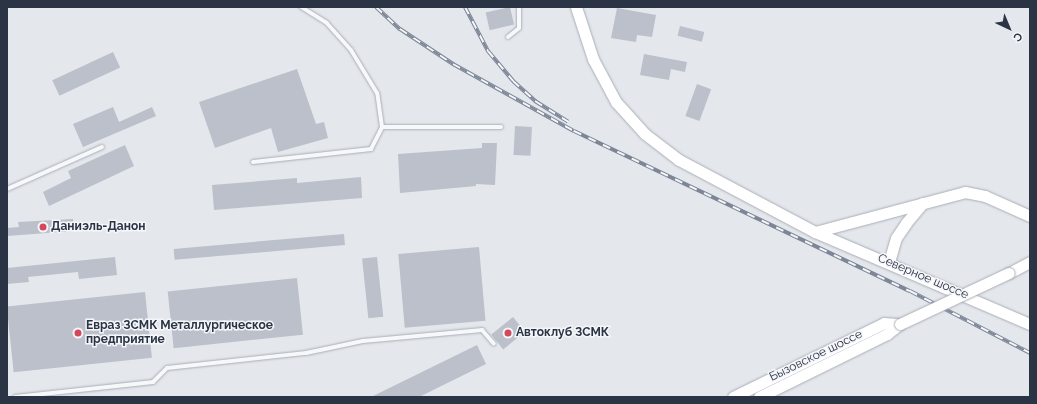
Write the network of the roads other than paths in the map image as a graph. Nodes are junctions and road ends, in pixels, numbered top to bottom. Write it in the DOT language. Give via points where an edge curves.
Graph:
graph roads {
  1 [pos="301,7"];
  2 [pos="519,7"];
  3 [pos="576,7"];
  4 [pos="508,37"];
  5 [pos="382,127"];
  6 [pos="501,127"];
  7 [pos="102,147"];
  8 [pos="253,162"];
  9 [pos="7,189"];
  10 [pos="923,203"];
  11 [pos="1030,216"];
  12 [pos="815,232"];
  13 [pos="889,262"];
  14 [pos="1030,262"];
  15 [pos="900,324"];
  16 [pos="1030,324"];
  17 [pos="494,344"];
  18 [pos="15,397"];
  19 [pos="733,397"];
  20 [pos="760,397"];
  1 -- 5 [label="lane" via="327,23 351,50 377,93"];
  2 -- 4 [label="lane" via="519,28"];
  3 -- 12 [label="main road, Северное шоссе" via="593,59 605,84 616,102 645,134 703,174"];
  5 -- 6 [label="lane"];
  5 -- 8 [label="lane" via="371,149"];
  7 -- 9 [label="lane"];
  10 -- 11 [label="main road" via="965,192 985,196"];
  10 -- 12 [label="main road"];
  10 -- 13 [label="main road" via="896,238"];
  12 -- 13 [label="main road, Северное шоссе"];
  13 -- 16 [label="main road, Северное шоссе"];
  14 -- 15 [label="main road, Бызовское шоссе, bridge"];
  15 -- 19 [label="main road, Бызовское шоссе" via="884,323"];
  15 -- 20 [label="main road, Бызовское шоссе" via="887,334"];
  17 -- 18 [label="lane" via="482,330 363,341 306,353 167,368 153,382"];
}
